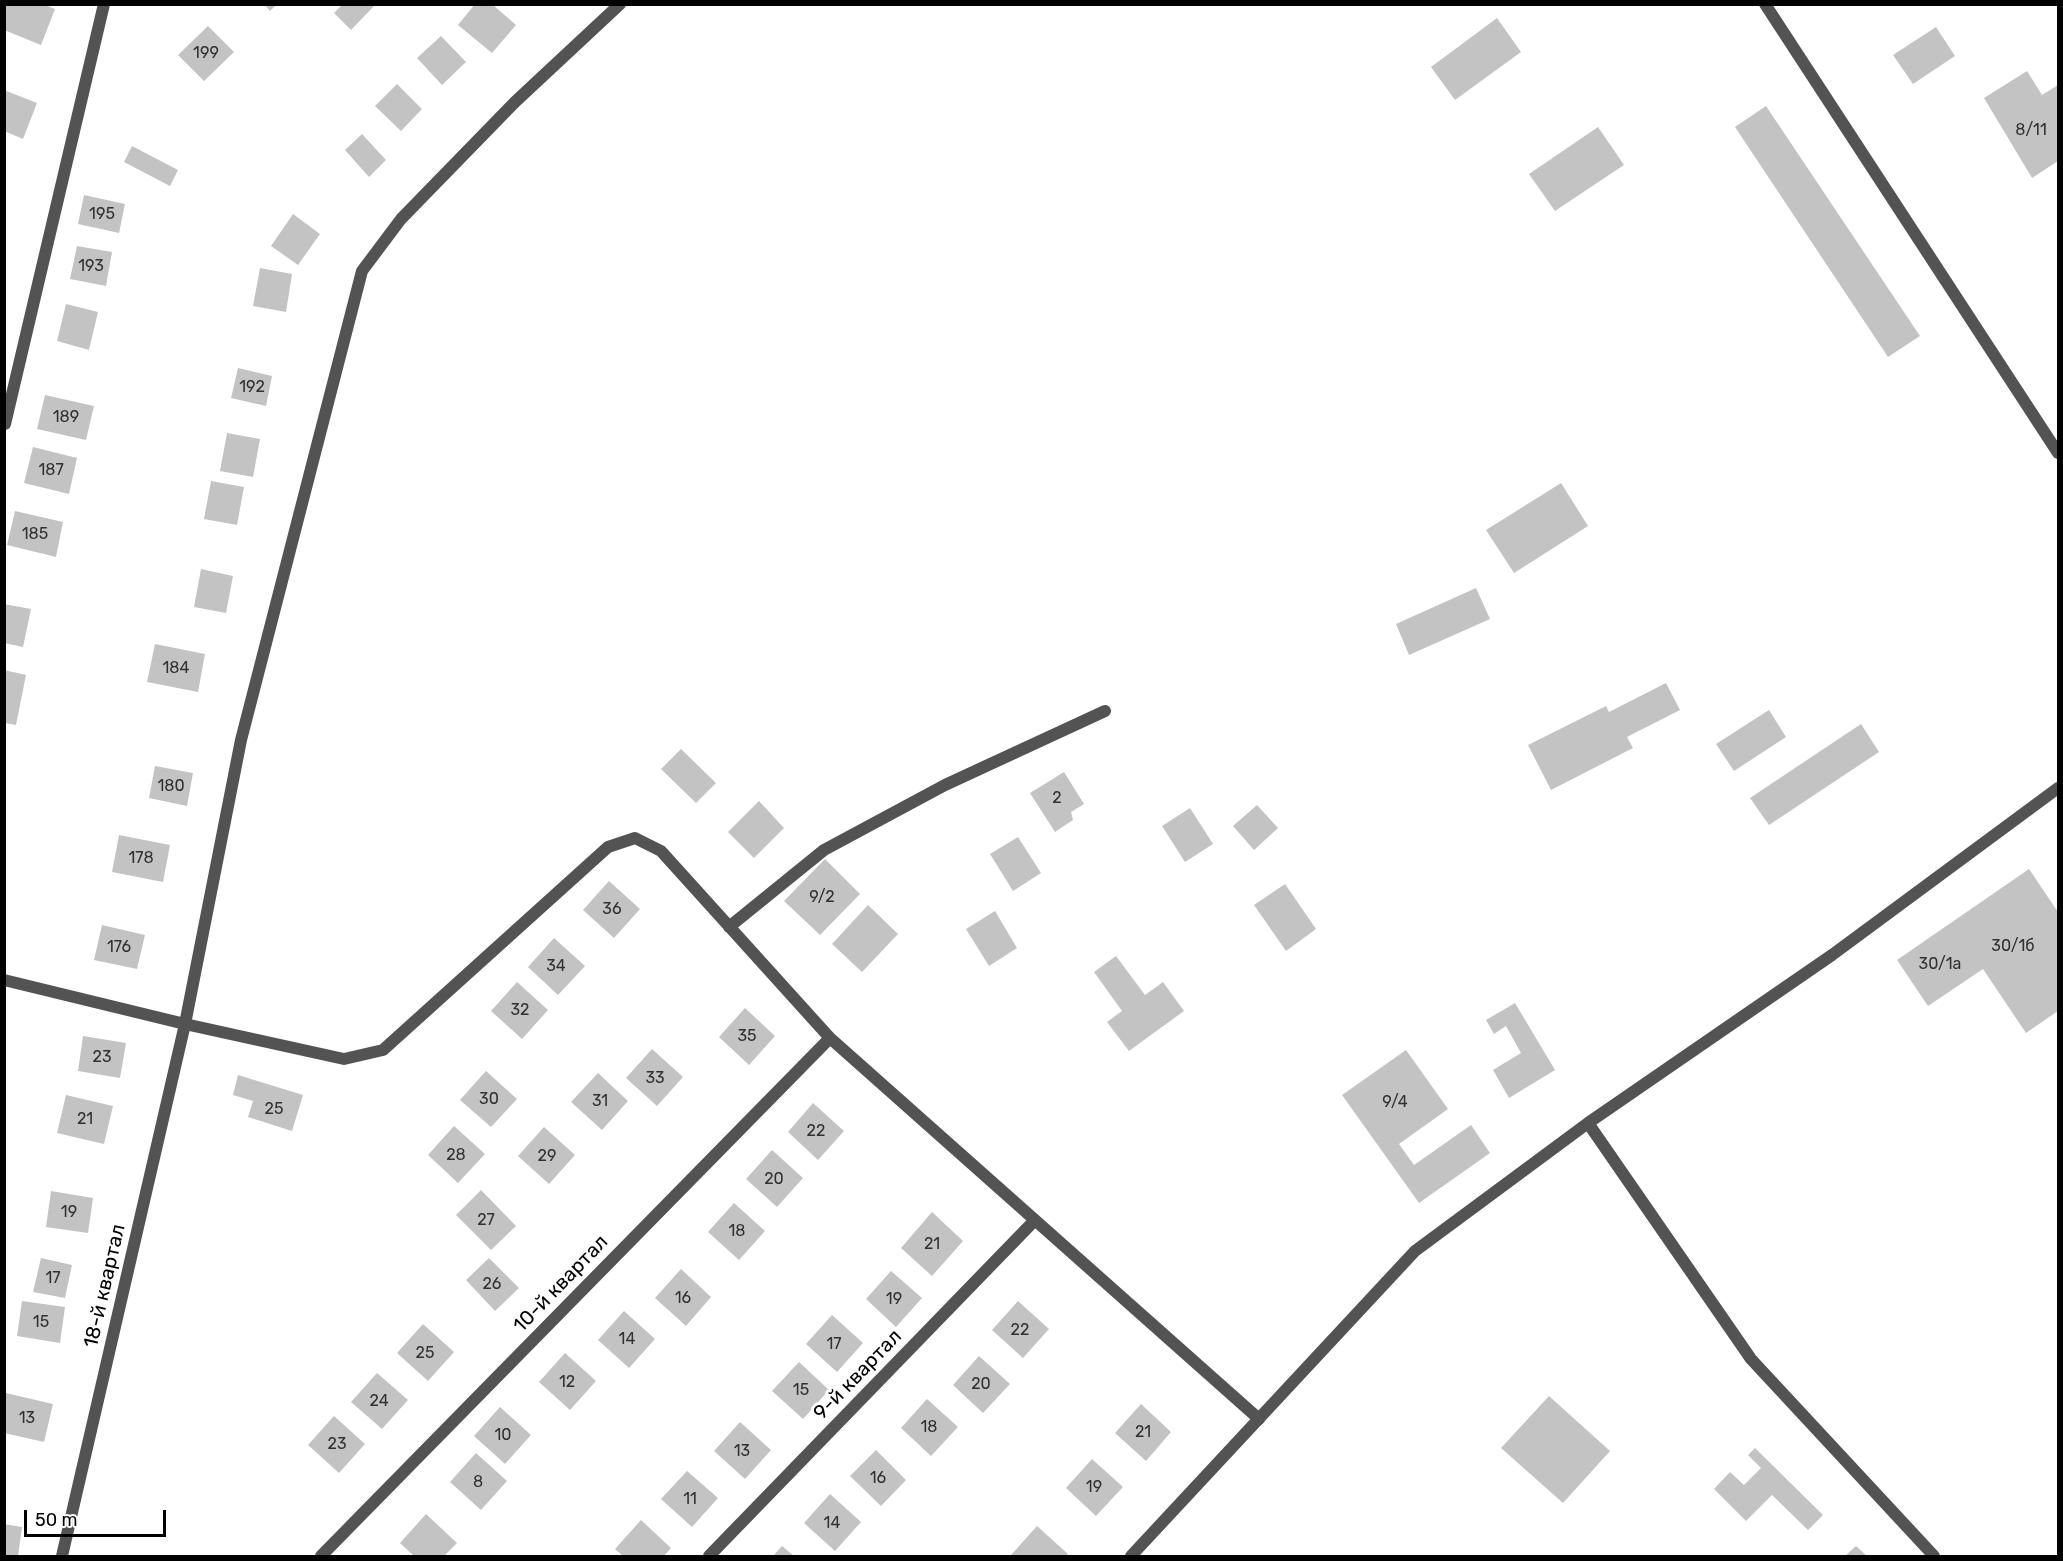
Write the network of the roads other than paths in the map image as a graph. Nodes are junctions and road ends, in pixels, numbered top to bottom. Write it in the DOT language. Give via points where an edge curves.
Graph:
graph roads {
  1 [pos="104,4"];
  2 [pos="620,4"];
  3 [pos="1765,4"];
  4 [pos="5,424"];
  5 [pos="2058,453"];
  6 [pos="1105,711"];
  7 [pos="2058,788"];
  8 [pos="729,927"];
  9 [pos="4,980"];
  10 [pos="185,1024"];
  11 [pos="830,1038"];
  12 [pos="1588,1123"];
  13 [pos="1035,1220"];
  14 [pos="1259,1419"];
  15 [pos="62,1557"];
  16 [pos="321,1557"];
  17 [pos="709,1557"];
  18 [pos="1131,1557"];
  19 [pos="1934,1557"];
  1 -- 4 [label="street"];
  2 -- 10 [label="street, 18-й квартал" via="515,102 401,219 362,271 241,740"];
  3 -- 5 [label="street"];
  6 -- 8 [label="street" via="945,785 824,850"];
  7 -- 12 [label="street" via="1832,955"];
  8 -- 10 [label="street" via="661,851 634,837 608,847 383,1050 344,1059"];
  8 -- 11 [label="street"];
  9 -- 10 [label="street"];
  10 -- 15 [label="street, 18-й квартал"];
  11 -- 13 [label="street"];
  11 -- 16 [label="street, 10-й квартал"];
  12 -- 14 [label="street" via="1415,1251"];
  12 -- 19 [label="street" via="1751,1359"];
  13 -- 14 [label="street"];
  13 -- 17 [label="street, 9-й квартал"];
  14 -- 18 [label="street"];
}
